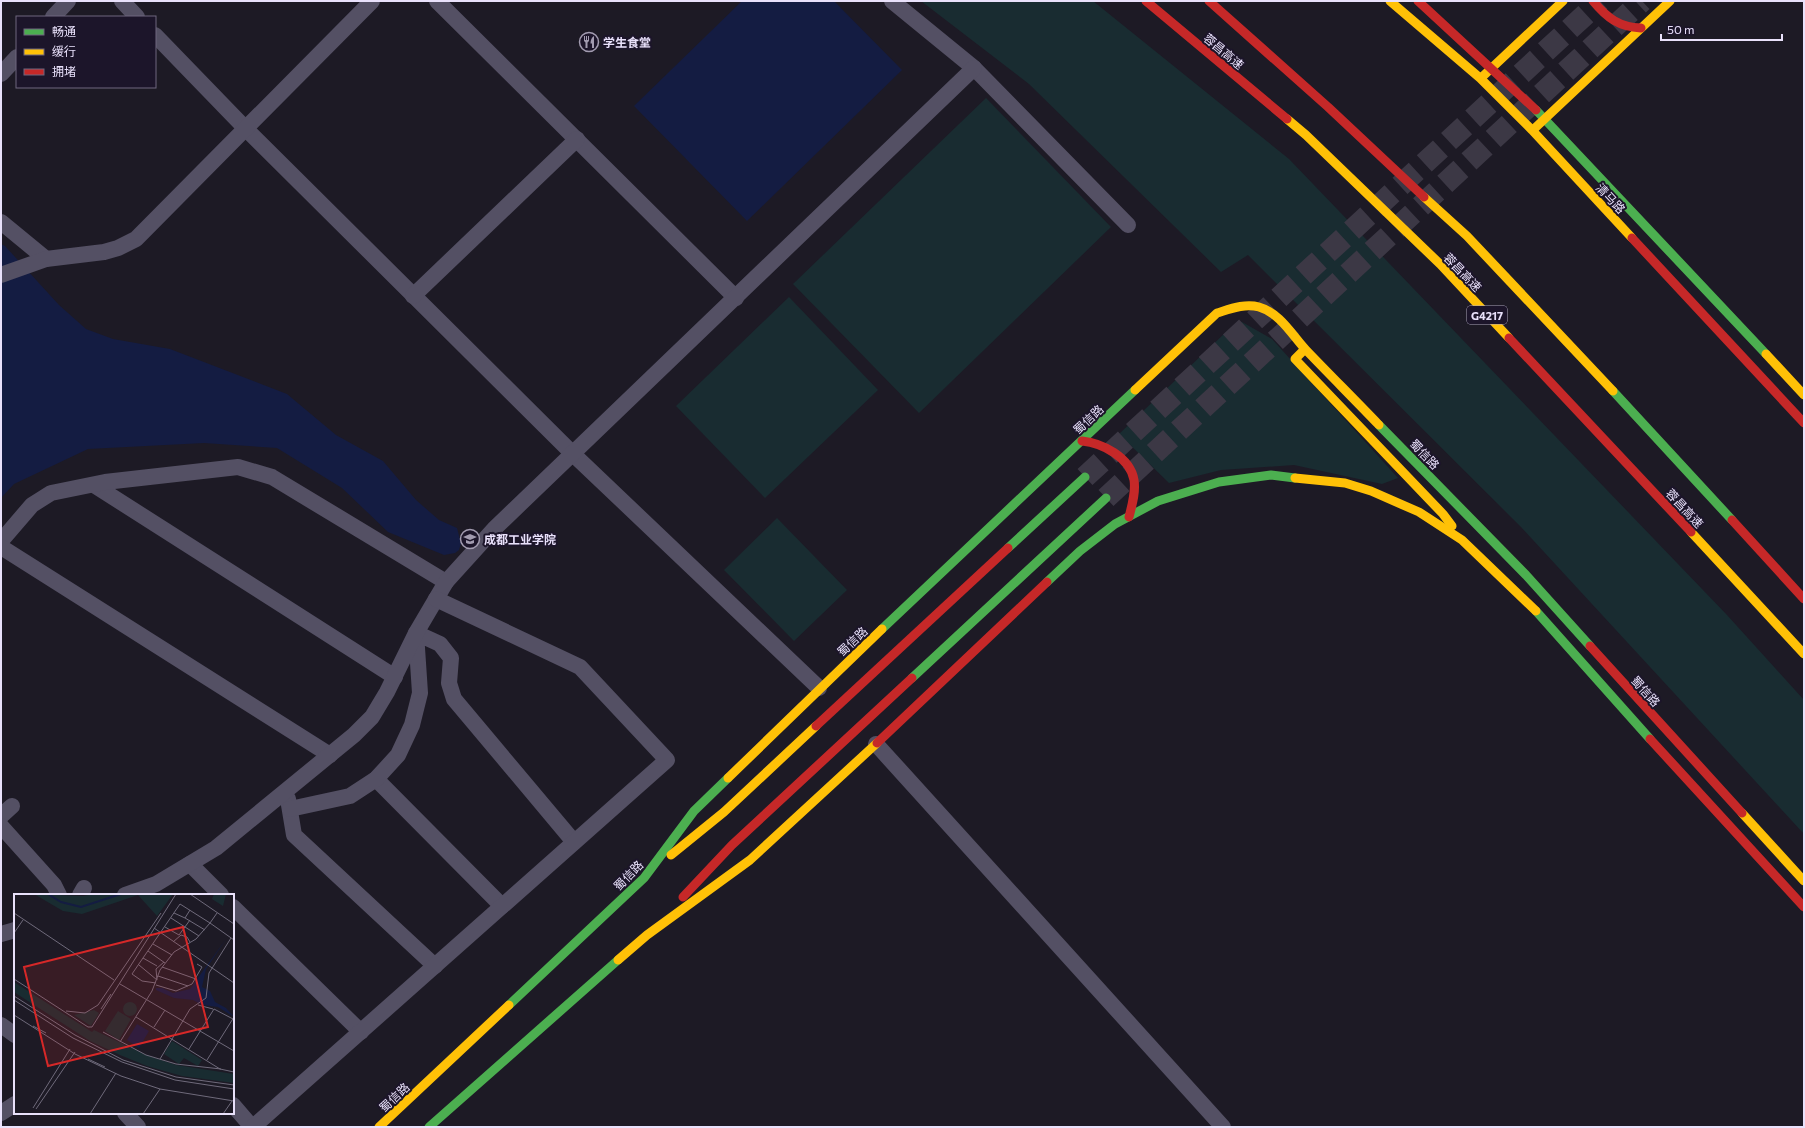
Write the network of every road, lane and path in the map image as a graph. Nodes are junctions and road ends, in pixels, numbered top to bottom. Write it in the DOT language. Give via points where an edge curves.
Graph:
graph roads {
  1 [pos="68,1"];
  2 [pos="122,1"];
  3 [pos="372,1"];
  4 [pos="437,1"];
  5 [pos="892,1"];
  6 [pos="1146,1"];
  7 [pos="1209,1"];
  8 [pos="1390,1"];
  9 [pos="1418,1"];
  10 [pos="1563,1"];
  11 [pos="1593,1"];
  12 [pos="1670,1"];
  13 [pos="54,16"];
  14 [pos="136,16"];
  15 [pos="1641,28"];
  16 [pos="156,36"];
  17 [pos="16,58"];
  18 [pos="974,68"];
  19 [pos="1492,68"];
  20 [pos="1,74"];
  21 [pos="1480,78"];
  22 [pos="1544,118"];
  23 [pos="246,129"];
  24 [pos="1532,130"];
  25 [pos="576,139"];
  26 [pos="1,222"];
  27 [pos="1128,225"];
  28 [pos="46,259"];
  29 [pos="1,275"];
  30 [pos="414,296"];
  31 [pos="736,298"];
  32 [pos="1305,349"];
  33 [pos="1804,394"];
  34 [pos="1804,423"];
  35 [pos="1082,441"];
  36 [pos="573,454"];
  37 [pos="1085,477"];
  38 [pos="94,485"];
  39 [pos="1106,498"];
  40 [pos="1129,517"];
  41 [pos="1462,540"];
  42 [pos="1,541"];
  43 [pos="1,547"];
  44 [pos="446,582"];
  45 [pos="436,599"];
  46 [pos="1804,599"];
  47 [pos="416,633"];
  48 [pos="1804,654"];
  49 [pos="395,677"];
  50 [pos="819,688"];
  51 [pos="876,744"];
  52 [pos="330,755"];
  53 [pos="376,779"];
  54 [pos="287,792"];
  55 [pos="290,809"];
  56 [pos="1,826"];
  57 [pos="574,842"];
  58 [pos="190,864"];
  59 [pos="644,878"];
  60 [pos="1804,881"];
  61 [pos="58,894"];
  62 [pos="128,894"];
  63 [pos="220,894"];
  64 [pos="502,906"];
  65 [pos="1804,907"];
  66 [pos="234,908"];
  67 [pos="14,930"];
  68 [pos="1,934"];
  69 [pos="647,935"];
  70 [pos="434,966"];
  71 [pos="1,1025"];
  72 [pos="361,1032"];
  73 [pos="14,1034"];
  74 [pos="14,1105"];
  75 [pos="234,1106"];
  76 [pos="1,1113"];
  77 [pos="126,1114"];
  78 [pos="138,1127"];
  79 [pos="253,1127"];
  80 [pos="379,1127"];
  81 [pos="429,1127"];
  82 [pos="1223,1127"];
  1 -- 13 [label="street"];
  2 -- 14 [label="street"];
  3 -- 23 [label="street"];
  4 -- 25 [label="street"];
  5 -- 18 [label="street"];
  6 -- 48 [label="main road, 蓉昌高速 / G4217" via="1306,135 1440,264"];
  7 -- 46 [label="main road" via="1467,236"];
  8 -- 21 [label="main road, 清马路"];
  9 -- 19 [label="main road, 清马路"];
  10 -- 19 [label="main road"];
  11 -- 15 [label="main road" via="1609,19 1621,26"];
  12 -- 15 [label="main road"];
  15 -- 22 [label="main road"];
  16 -- 23 [label="street"];
  17 -- 20 [label="street"];
  18 -- 27 [label="street"];
  18 -- 31 [label="street"];
  19 -- 21 [label="main road"];
  19 -- 22 [label="main road, 清马路"];
  21 -- 24 [label="main road, 清马路"];
  22 -- 24 [label="main road"];
  22 -- 33 [label="main road, 清马路"];
  23 -- 28 [label="street" via="136,239 104,252"];
  23 -- 30 [label="street"];
  24 -- 34 [label="main road, 清马路"];
  25 -- 30 [label="street"];
  25 -- 31 [label="street"];
  26 -- 28 [label="street"];
  28 -- 29 [label="street"];
  30 -- 36 [label="street"];
  31 -- 36 [label="street"];
  32 -- 35 [label="main road, 蜀信路" via="1273,314 1258,306 1232,307 1217,313"];
  32 -- 41 [label="main road" via="1295,359 1443,514"];
  32 -- 60 [label="main road, 蜀信路" via="1526,575"];
  35 -- 40 [label="main road" via="1101,445 1115,454 1124,462 1134,478 1134,496"];
  35 -- 50 [label="main road, 蜀信路"];
  36 -- 44 [label="street" via="494,529"];
  36 -- 50 [label="street"];
  37 -- 59 [label="main road" via="724,812"];
  38 -- 42 [label="street" via="51,493 32,505"];
  38 -- 44 [label="street" via="238,467 272,477"];
  38 -- 49 [label="street"];
  39 -- 69 [label="main road" via="732,845"];
  40 -- 41 [label="main road" via="1158,501 1219,482 1271,475 1345,484 1371,491 1419,512"];
  40 -- 51 [label="main road" via="1115,524 1080,551"];
  41 -- 65 [label="main road" via="1529,604"];
  43 -- 52 [label="street"];
  44 -- 45 [label="street"];
  45 -- 47 [label="street"];
  45 -- 57 [label="street" via="580,667 667,760"];
  47 -- 49 [label="street"];
  47 -- 53 [label="street" via="420,693 412,724 398,755"];
  47 -- 57 [label="street" via="440,644 451,658 449,683 454,699"];
  49 -- 52 [label="street" via="372,717"];
  50 -- 59 [label="main road, 蜀信路" via="694,811"];
  51 -- 69 [label="main road" via="750,860"];
  51 -- 82 [label="street"];
  52 -- 54 [label="street"];
  53 -- 55 [label="street" via="350,796"];
  53 -- 64 [label="street"];
  54 -- 55 [label="street"];
  54 -- 58 [label="street" via="216,848"];
  55 -- 70 [label="street" via="294,835"];
  56 -- 61 [label="street" via="54,885"];
  57 -- 64 [label="street"];
  58 -- 62 [label="street" via="156,884"];
  58 -- 63 [label="street"];
  59 -- 80 [label="main road, 蜀信路"];
  64 -- 70 [label="street"];
  66 -- 72 [label="street"];
  67 -- 68 [label="street"];
  69 -- 81 [label="main road"];
  70 -- 72 [label="street"];
  71 -- 73 [label="street"];
  72 -- 79 [label="street"];
  74 -- 76 [label="street"];
  75 -- 79 [label="street"];
  77 -- 78 [label="street"];
}
